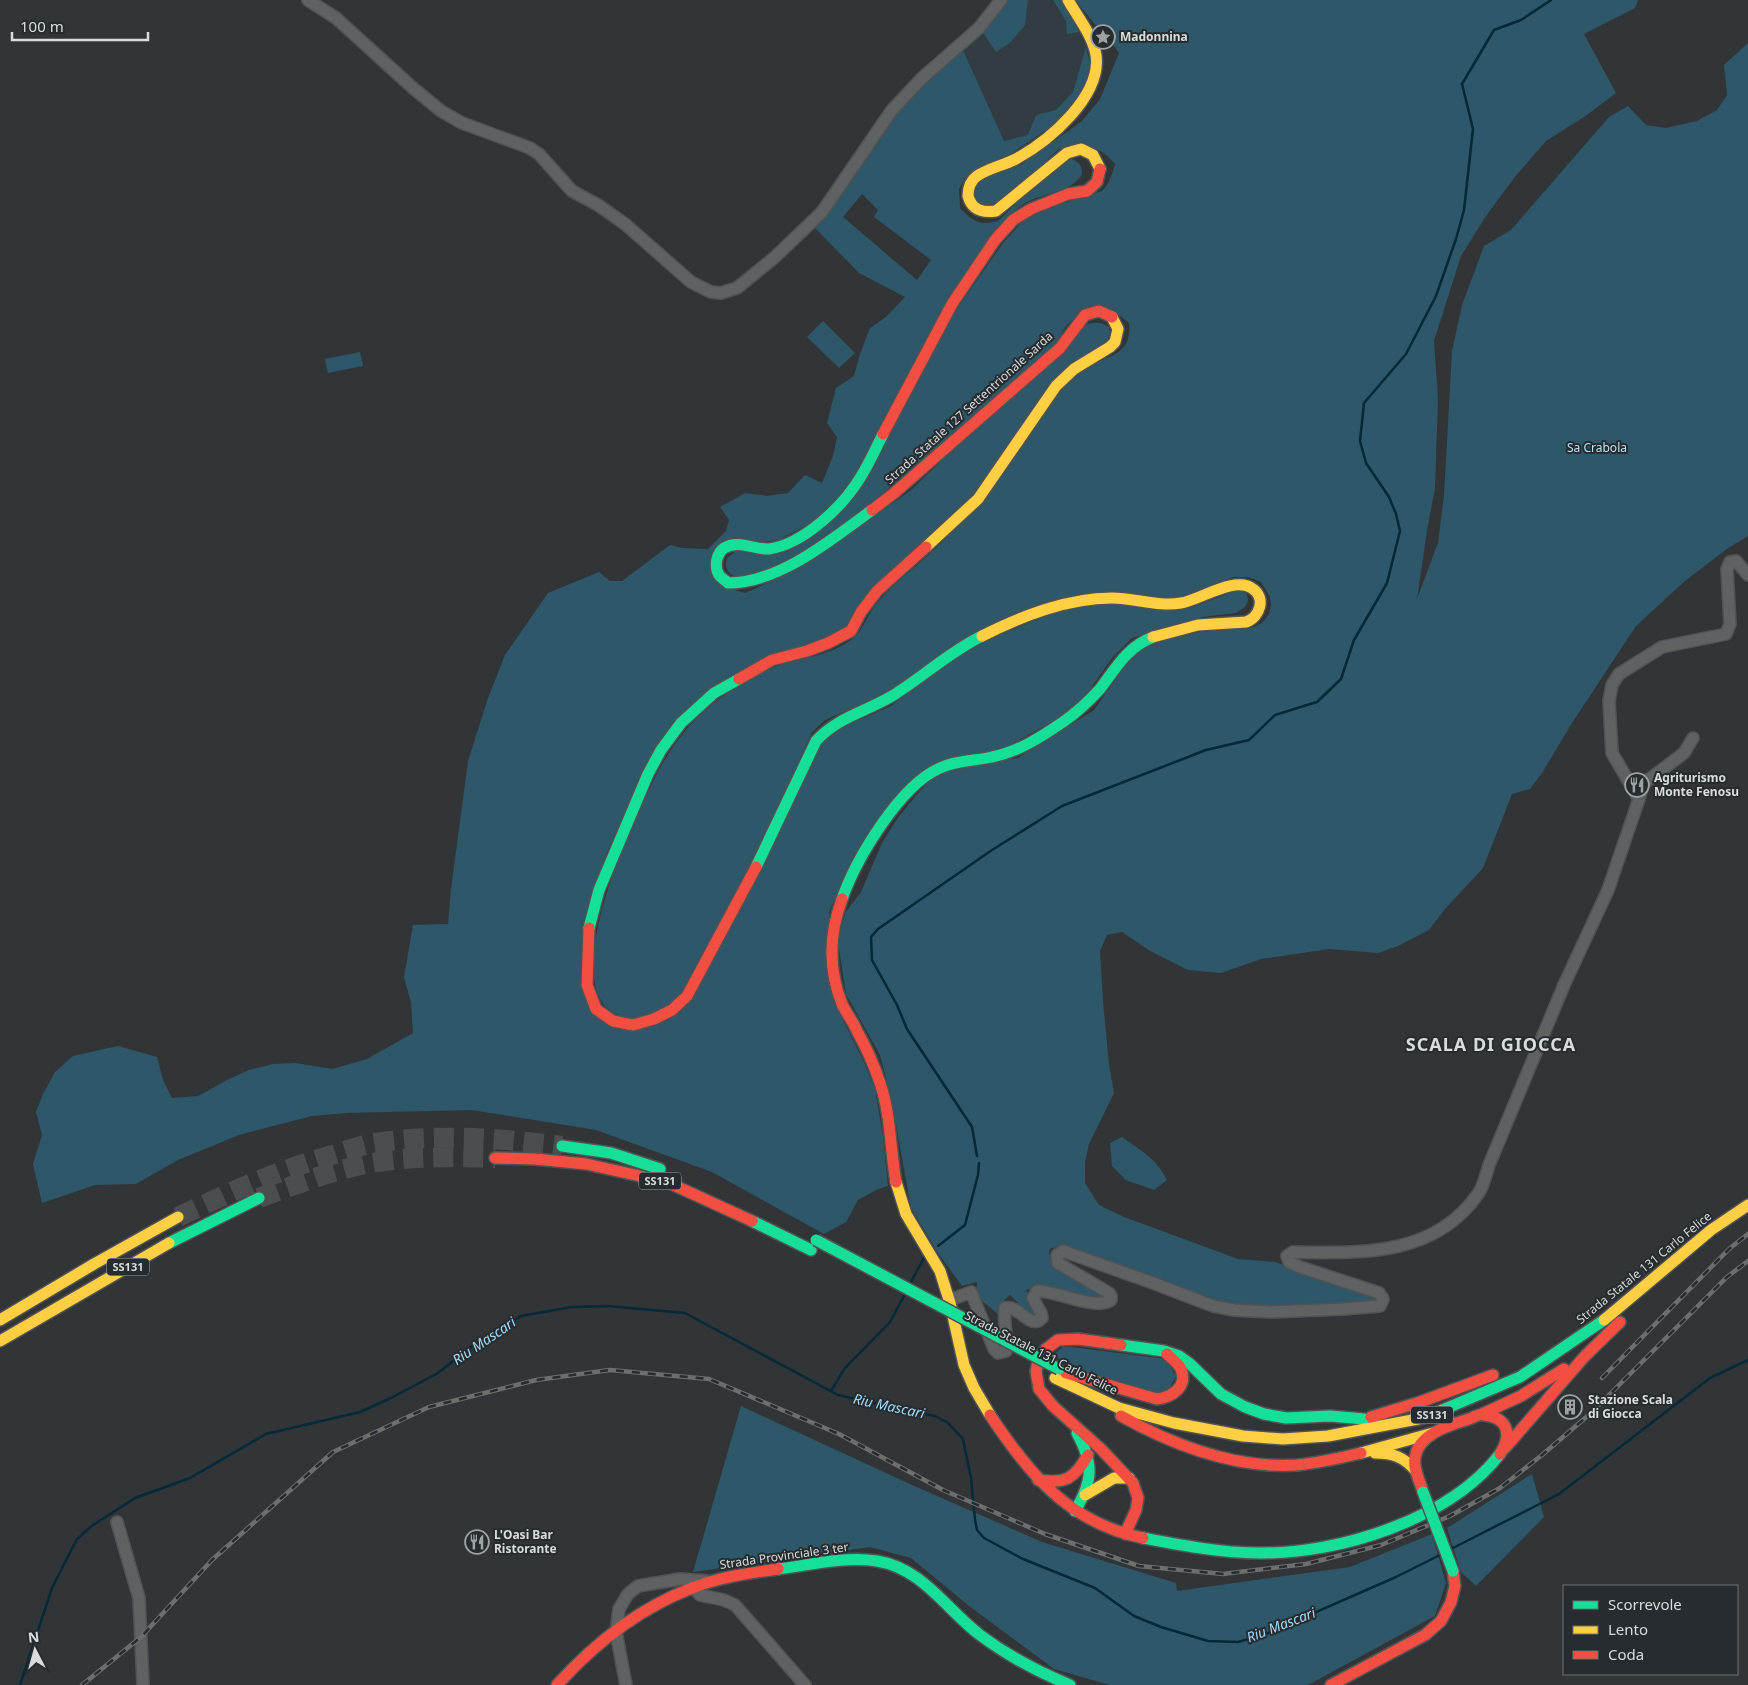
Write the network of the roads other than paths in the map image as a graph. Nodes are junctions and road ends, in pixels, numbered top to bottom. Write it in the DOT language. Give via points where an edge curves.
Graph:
graph roads {
  1 [pos="308,0"];
  2 [pos="1001,0"];
  3 [pos="1068,0"];
  4 [pos="1748,575"];
  5 [pos="1693,738"];
  6 [pos="1639,799"];
  7 [pos="562,1146"];
  8 [pos="495,1158"];
  9 [pos="259,1198"];
  10 [pos="1748,1205"];
  11 [pos="178,1217"];
  12 [pos="814,1245"];
  13 [pos="1676,1260"];
  14 [pos="950,1300"];
  15 [pos="1594,1313"];
  16 [pos="0,1320"];
  17 [pos="0,1342"];
  18 [pos="1548,1344"];
  19 [pos="1164,1351"];
  20 [pos="1585,1356"];
  21 [pos="1501,1372"];
  22 [pos="1060,1375"];
  23 [pos="1482,1414"];
  24 [pos="1364,1419"];
  25 [pos="1069,1420"];
  26 [pos="1228,1422"];
  27 [pos="1263,1426"];
  28 [pos="1434,1433"];
  29 [pos="1505,1448"];
  30 [pos="1363,1453"];
  31 [pos="1088,1455"];
  32 [pos="1416,1471"];
  33 [pos="1129,1478"];
  34 [pos="1038,1480"];
  35 [pos="1085,1495"];
  36 [pos="1075,1511"];
  37 [pos="117,1522"];
  38 [pos="1125,1534"];
  39 [pos="712,1581"];
  40 [pos="694,1588"];
  41 [pos="616,1632"];
  42 [pos="143,1685"];
  43 [pos="557,1685"];
  44 [pos="626,1685"];
  45 [pos="805,1685"];
  46 [pos="1070,1685"];
  47 [pos="1331,1685"];
  1 -- 2 [label="street" via="336,18 441,111 462,123 530,148 572,191 625,224 691,282 711,292 721,293 737,288 822,212 892,110 922,78 979,28"];
  3 -- 14 [label="main road, Strada Statale 127 Settentrionale Sarda" via="1096,54 1089,92 1080,106 1049,136 1026,153 977,176 969,186 968,195 977,210 986,213 996,211 1067,152 1074,150 1094,155 1100,168 1097,182 1087,191 1068,194 1031,208 1013,220 995,240 952,304 860,478 842,503 806,534 782,546 767,549 737,544 726,547 716,559 719,575 728,583 741,583 772,574 817,551 893,494 1060,348 1086,315 1099,311 1112,316 1118,329 1115,342 1074,369 1056,386 978,499 877,591 851,631 807,651 772,660 714,693 682,723 648,774 599,890 588,932 587,985 596,1009 613,1021 633,1025 672,1010 687,996 748,885 816,741 826,728 895,694 952,651 982,635 1044,611 1086,600 1116,598 1178,604 1237,584 1246,584 1254,589 1260,606 1249,621 1202,625 1140,642 1121,658 1103,685 1067,719 1013,752 938,767 918,782 892,810 865,850 841,899 832,930 832,962 841,999 874,1065 885,1099 897,1190 906,1218 940,1271"];
  4 -- 6 [label="street" via="1736,561 1730,562 1727,569 1730,624 1726,634 1662,647 1619,674 1612,685 1609,701 1612,753"];
  5 -- 6 [label="street" via="1684,753 1643,784"];
  6 -- 14 [label="street" via="1608,890 1564,985 1480,1193 1436,1234 1403,1246 1376,1252 1293,1252 1287,1256 1289,1262 1300,1267 1379,1293 1383,1299 1380,1306 1234,1310 1213,1306 1063,1251 1057,1255 1058,1263 1109,1293 1110,1300 1106,1303 1076,1300 1037,1291 1033,1298 1042,1318 1035,1322 1015,1309 1005,1308 1007,1344 1006,1350 998,1353 971,1292"];
  7 -- 12 [label="main road, Strada Statale 131 Carlo Felice / SS131" via="611,1153 671,1172"];
  8 -- 12 [label="main road, Strada Statale 131 Carlo Felice / SS131" via="586,1164 667,1182"];
  9 -- 17 [label="main road, SS131" via="182,1235"];
  10 -- 13 [label="main road, Strada Statale 131 Carlo Felice / SS131" via="1711,1230"];
  11 -- 16 [label="main road, SS131"];
  12 -- 22 [label="main road, Strada Statale 131 Carlo Felice / SS131"];
  13 -- 20 [label="main road" via="1652,1293"];
  13 -- 22 [label="main road, Strada Statale 131 Carlo Felice / SS131" via="1597,1326 1520,1377 1423,1418 1328,1436 1243,1436 1174,1423 1118,1408"];
  14 -- 34 [label="main road, Strada Statale 127 Settentrionale Sarda" via="963,1366 977,1396"];
  15 -- 18 [label="main road, Strada Statale 131 Carlo Felice"];
  19 -- 22 [label="main road" via="1178,1364 1182,1375 1178,1390 1164,1399"];
  19 -- 24 [label="main road" via="1189,1363 1221,1394 1258,1412 1286,1418 1330,1416"];
  19 -- 25 [label="main road" via="1078,1338 1058,1340 1039,1358 1036,1371 1039,1389"];
  20 -- 23 [label="main road" via="1522,1396"];
  20 -- 29 [label="main road, Strada Statale 127 Settentrionale Sarda"];
  21 -- 24 [label="main road, SS131"];
  22 -- 26 [label="main road, Strada Statale 131 Carlo Felice / SS131" via="1175,1413"];
  22 -- 30 [label="main road" via="1141,1428 1208,1455 1256,1464 1294,1465"];
  23 -- 28 [label="main road"];
  23 -- 29 [label="main road" via="1502,1422 1508,1434"];
  24 -- 27 [label="main road, SS131"];
  25 -- 31 [label="main road"];
  25 -- 33 [label="main road"];
  28 -- 30 [label="main road"];
  28 -- 32 [label="main road" via="1418,1449"];
  29 -- 38 [label="main road, Strada Statale 127 Settentrionale Sarda" via="1489,1467 1452,1498 1400,1525 1336,1544 1266,1554 1148,1540"];
  30 -- 32 [label="main road" via="1398,1455 1409,1461"];
  31 -- 34 [label="main road" via="1079,1471 1069,1479 1054,1483"];
  31 -- 35 [label="main road" via="1090,1472"];
  32 -- 47 [label="main road, bridge" via="1452,1570 1455,1586 1451,1602 1441,1621 1425,1635"];
  33 -- 35 [label="main road" via="1114,1478"];
  33 -- 38 [label="main road" via="1138,1498"];
  34 -- 36 [label="main road, Strada Statale 127 Settentrionale Sarda"];
  35 -- 36 [label="main road"];
  36 -- 38 [label="main road, Strada Statale 127 Settentrionale Sarda"];
  37 -- 42 [label="street" via="140,1598"];
  39 -- 40 [label="main road, Strada Provinciale 3 ter"];
  39 -- 41 [label="street" via="680,1579 638,1586 628,1594 619,1609"];
  39 -- 46 [label="main road, Strada Provinciale 3 ter" via="853,1559 899,1567 918,1578 970,1627 1001,1650"];
  40 -- 41 [label="main road, Strada Provinciale 3 ter" via="646,1610"];
  40 -- 45 [label="street" via="700,1595 735,1605"];
  41 -- 43 [label="main road, Strada Provinciale 3 ter" via="604,1639"];
  41 -- 44 [label="street"];
}
